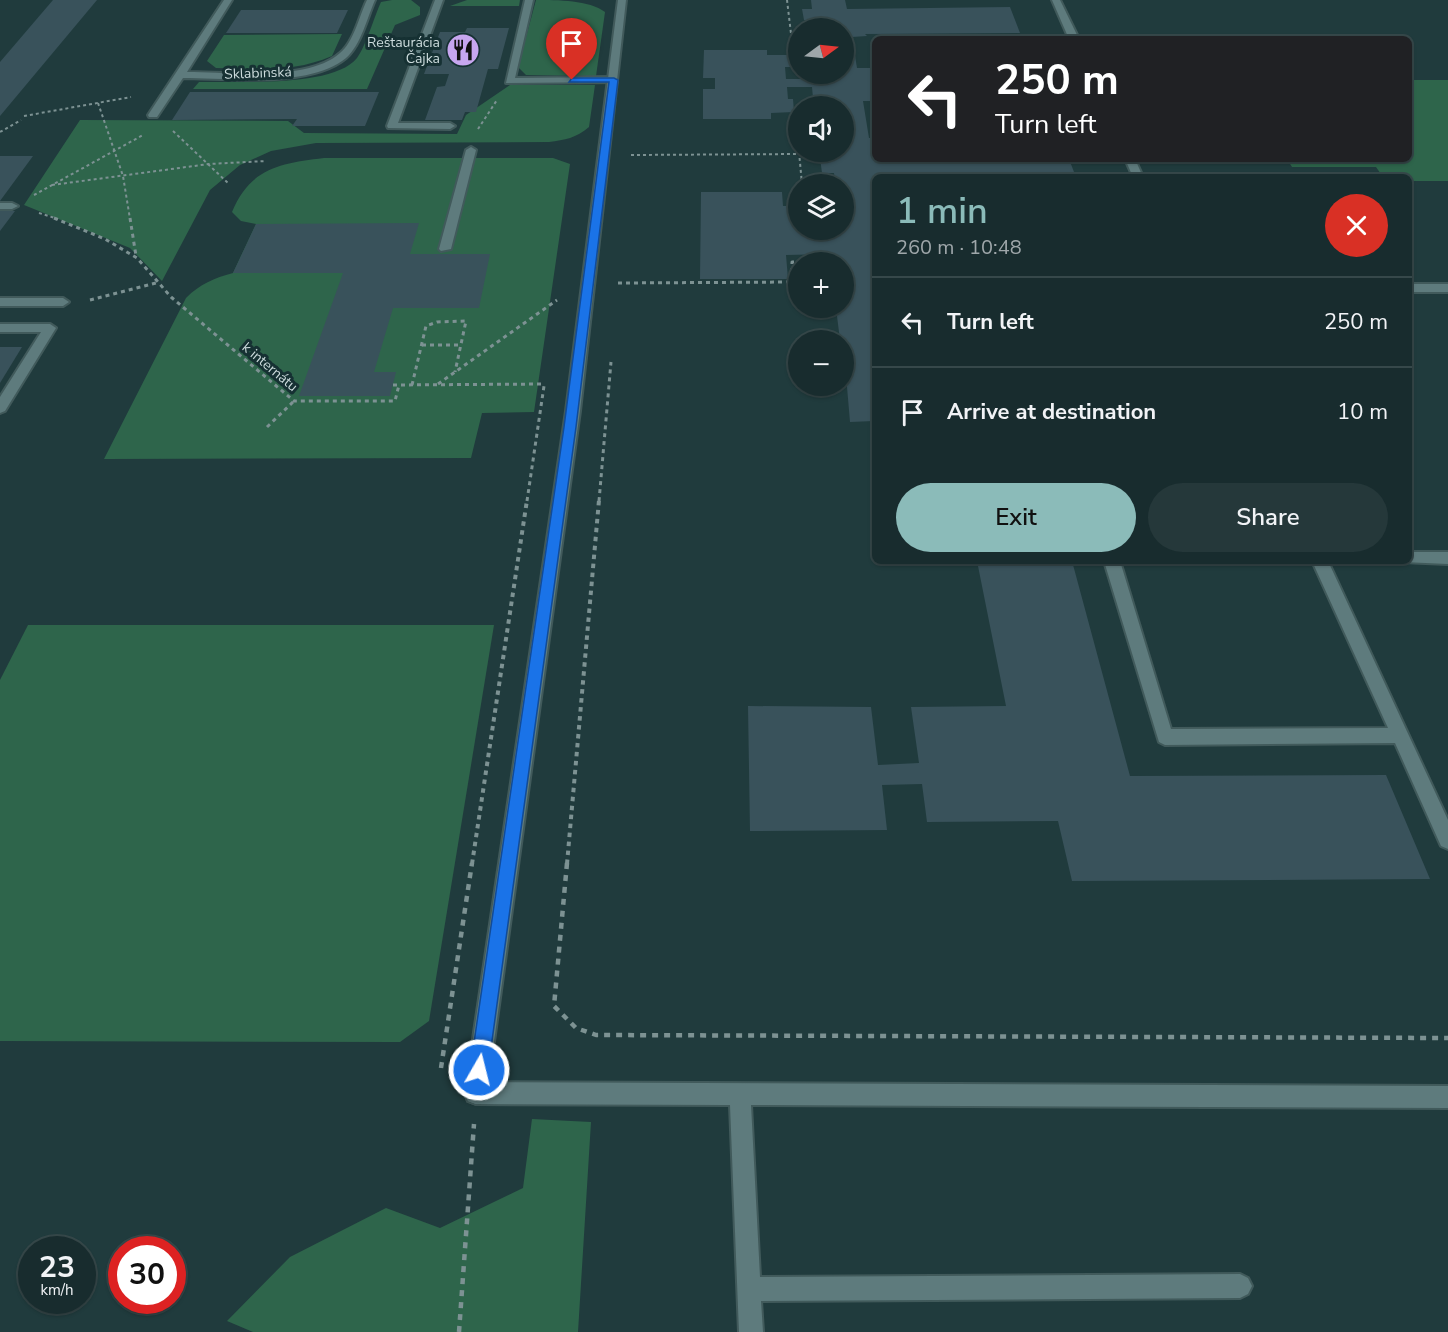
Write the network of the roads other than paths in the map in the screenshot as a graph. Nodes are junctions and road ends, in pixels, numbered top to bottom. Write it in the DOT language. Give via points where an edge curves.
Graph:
graph roads {
  1 [pos="228,0"];
  2 [pos="371,0"];
  3 [pos="439,0"];
  4 [pos="529,0"];
  5 [pos="622,0"];
  6 [pos="1056,0"];
  7 [pos="1073,36"];
  8 [pos="180,75"];
  9 [pos="614,80"];
  10 [pos="153,115"];
  11 [pos="450,126"];
  12 [pos="471,150"];
  13 [pos="0,206"];
  14 [pos="12,206"];
  15 [pos="445,249"];
  16 [pos="1412,288"];
  17 [pos="1448,288"];
  18 [pos="0,302"];
  19 [pos="63,302"];
  20 [pos="0,328"];
  21 [pos="0,408"];
  22 [pos="1412,558"];
  23 [pos="1448,558"];
  24 [pos="1113,564"];
  25 [pos="1321,564"];
  26 [pos="1401,735"];
  27 [pos="1448,840"];
  28 [pos="740,1095"];
  29 [pos="1448,1097"];
  30 [pos="1240,1286"];
  31 [pos="751,1289"];
  32 [pos="751,1332"];
  1 -- 8 [label="street"];
  2 -- 8 [label="street, Sklabinská" via="344,55 316,69 283,75"];
  3 -- 11 [label="street" via="392,126"];
  4 -- 9 [label="street" via="509,81"];
  5 -- 9 [label="street"];
  6 -- 7 [label="street"];
  8 -- 10 [label="street"];
  9 -- 28 [label="street" via="570,427 476,1094"];
  12 -- 15 [label="street"];
  13 -- 14 [label="street"];
  16 -- 17 [label="street"];
  18 -- 19 [label="street"];
  20 -- 21 [label="street" via="50,328"];
  22 -- 23 [label="street"];
  24 -- 26 [label="street" via="1165,737"];
  25 -- 26 [label="street"];
  26 -- 27 [label="street"];
  28 -- 29 [label="street"];
  28 -- 31 [label="street"];
  30 -- 31 [label="street"];
  31 -- 32 [label="street"];
}
